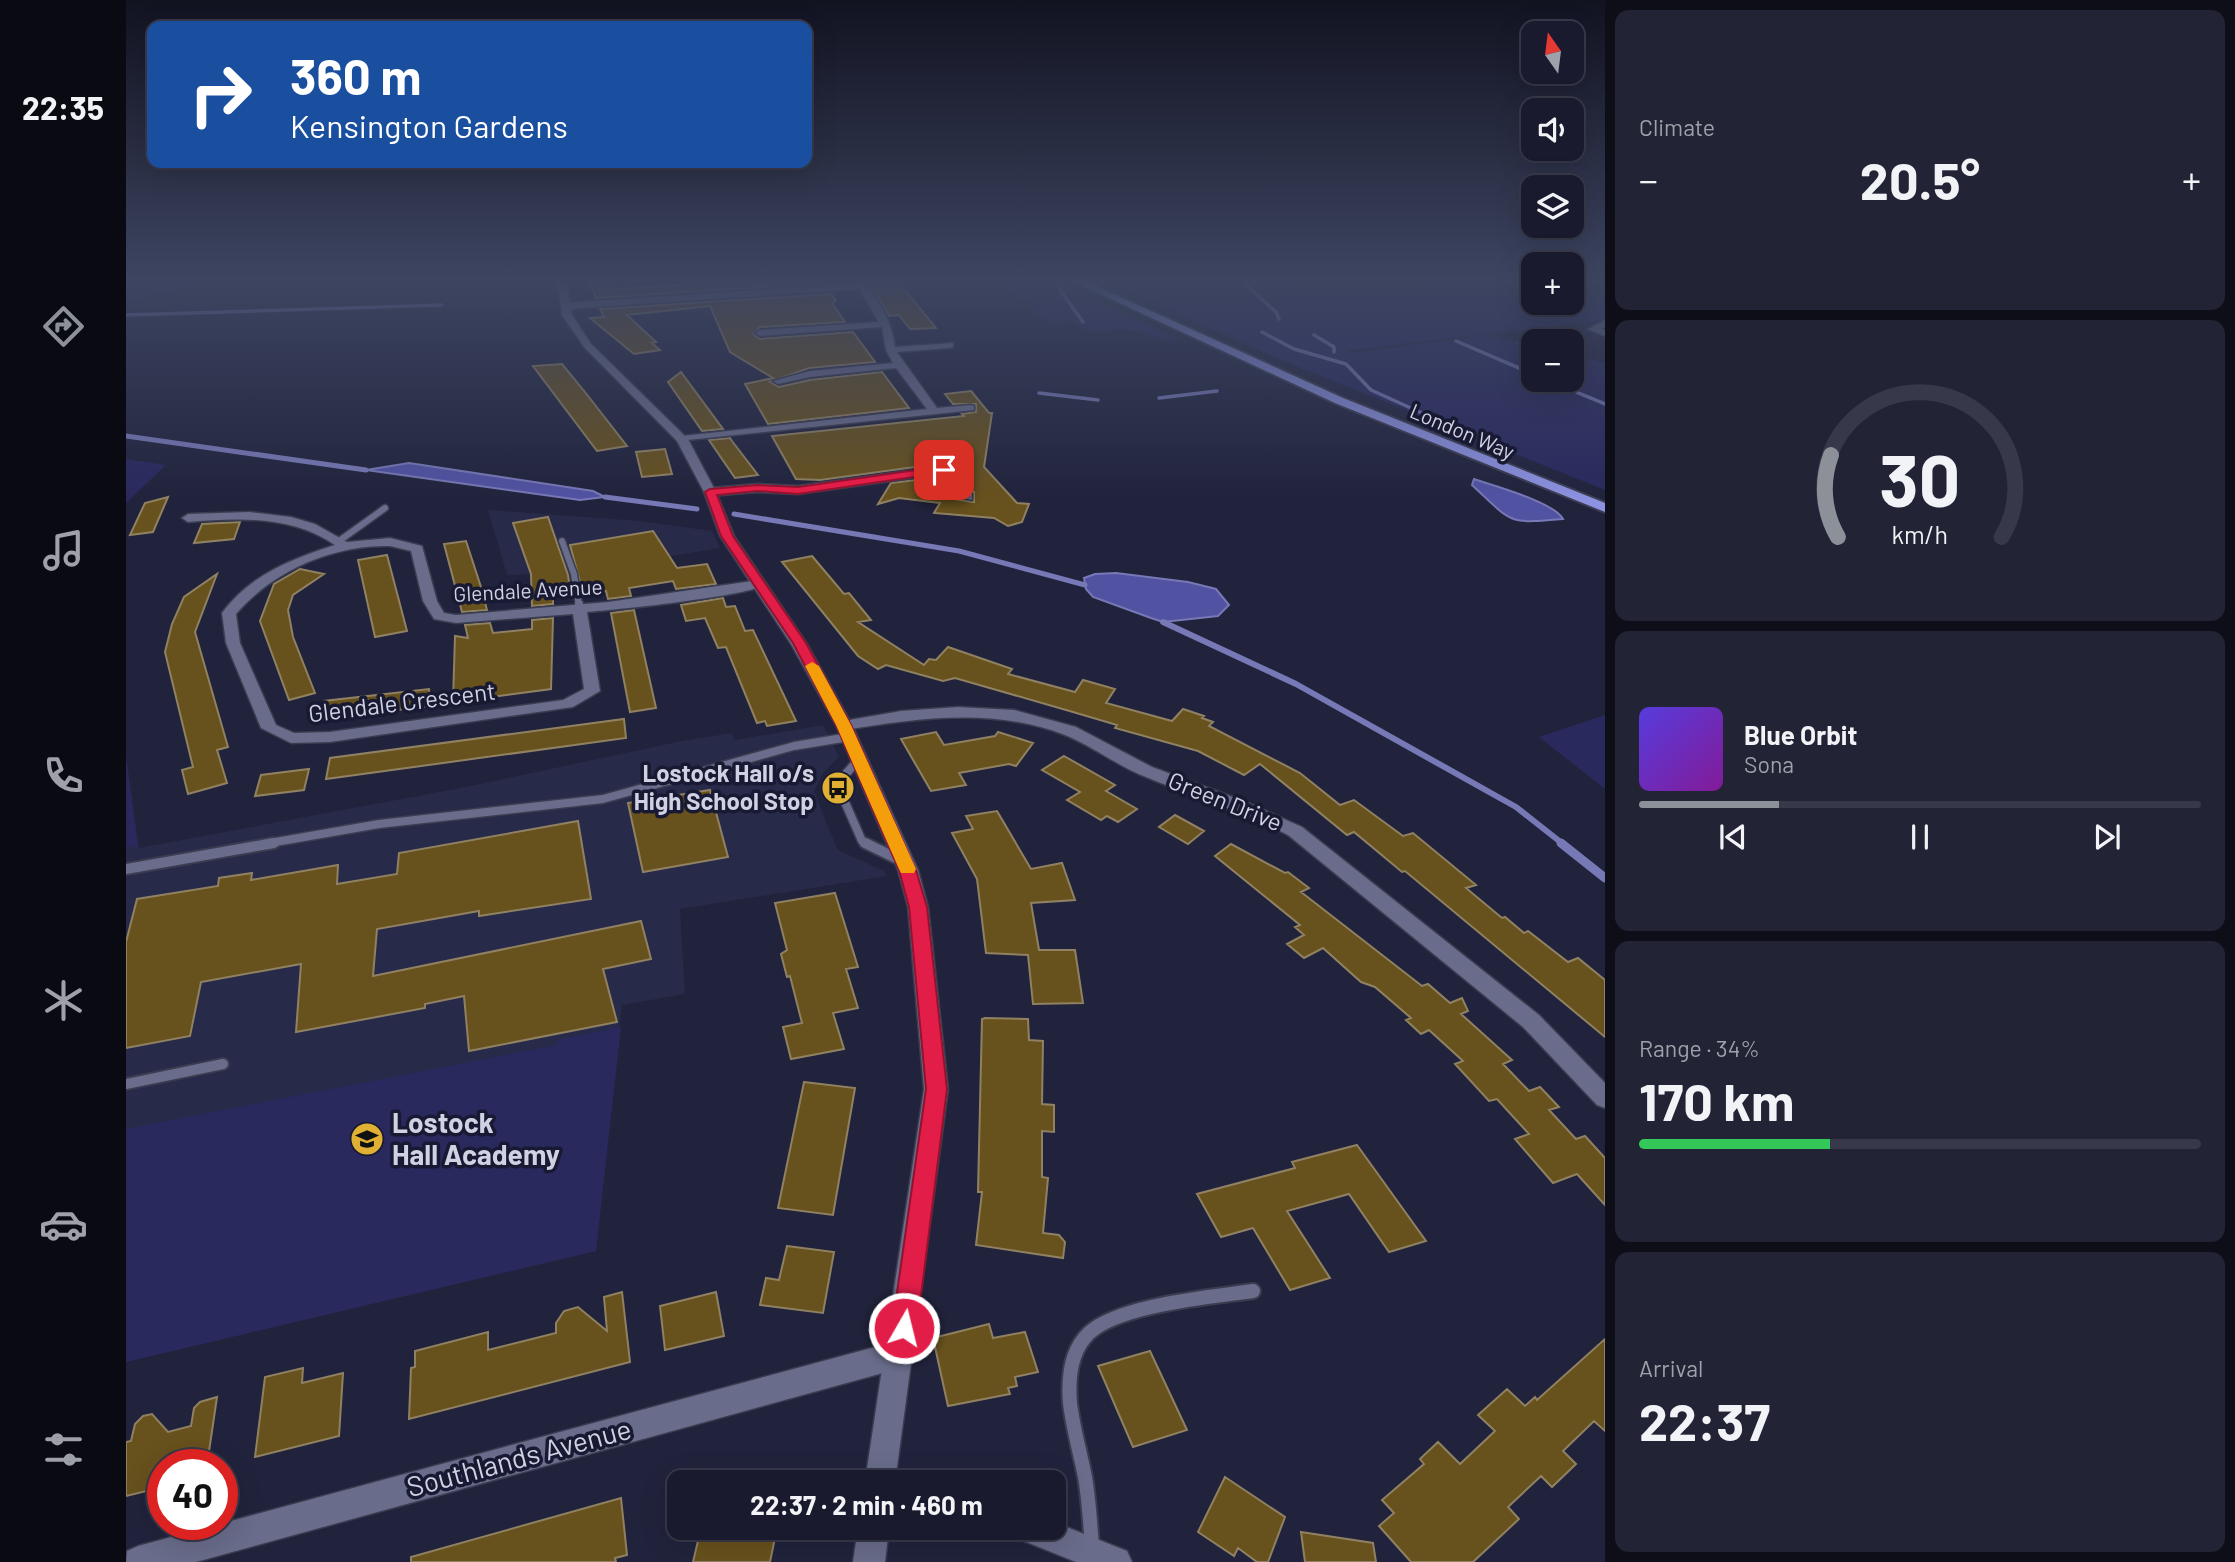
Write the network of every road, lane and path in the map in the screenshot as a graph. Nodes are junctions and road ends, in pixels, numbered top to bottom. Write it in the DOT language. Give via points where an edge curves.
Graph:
graph roads {
  1 [pos="596,354"];
  2 [pos="893,354"];
  3 [pos="1228,354"];
  4 [pos="1259,354"];
  5 [pos="899,365"];
  6 [pos="778,381"];
  7 [pos="971,408"];
  8 [pos="934,412"];
  9 [pos="682,439"];
  10 [pos="944,470"];
  11 [pos="927,472"];
  12 [pos="710,492"];
  13 [pos="1605,495"];
  14 [pos="968,497"];
  15 [pos="384,508"];
  16 [pos="1605,508"];
  17 [pos="188,518"];
  18 [pos="562,541"];
  19 [pos="342,543"];
  20 [pos="759,584"];
  21 [pos="580,612"];
  22 [pos="846,731"];
  23 [pos="858,760"];
  24 [pos="904,861"];
  25 [pos="126,869"];
  26 [pos="223,1064"];
  27 [pos="126,1084"];
  28 [pos="1605,1098"];
  29 [pos="1253,1291"];
  30 [pos="901,1354"];
  31 [pos="886,1470"];
  32 [pos="872,1540"];
  33 [pos="1061,1540"];
  34 [pos="1104,1557"];
  35 [pos="138,1562"];
  36 [pos="869,1562"];
  1 -- 9 [label="street"];
  2 -- 5 [label="street"];
  3 -- 16 [label="highway, London Way"];
  4 -- 13 [label="highway, London Way"];
  5 -- 6 [label="street" via="810,373"];
  5 -- 8 [label="street"];
  7 -- 8 [label="street"];
  8 -- 9 [label="street"];
  9 -- 12 [label="street"];
  10 -- 11 [label="street"];
  11 -- 12 [label="street" via="798,490"];
  11 -- 14 [label="street" via="947,491"];
  12 -- 20 [label="street" via="727,536"];
  15 -- 19 [label="lane"];
  17 -- 19 [label="street" via="264,517 328,532"];
  18 -- 21 [label="lane" via="574,574"];
  19 -- 21 [label="street, Glendale Avenue" via="390,541 417,549 430,601 439,616 456,620"];
  19 -- 21 [label="street, Glendale Crescent" via="282,567 248,589 229,613 233,643 269,728 291,738 567,704 592,691"];
  20 -- 21 [label="street, Glendale Avenue"];
  20 -- 22 [label="street" via="799,643"];
  22 -- 23 [label="street"];
  22 -- 25 [label="lane" via="603,799 379,824"];
  22 -- 28 [label="street, Green Drive" via="956,709 1029,720 1070,730 1143,770 1254,810 1295,831 1531,1021"];
  23 -- 24 [label="street"];
  23 -- 24 [label="lane" via="837,784 860,837 876,850"];
  24 -- 30 [label="street" via="918,907 936,1089"];
  26 -- 27 [label="lane"];
  29 -- 34 [label="lane" via="1134,1314 1090,1332 1083,1340 1072,1365 1070,1393"];
  30 -- 31 [label="street"];
  30 -- 35 [label="street, Southlands Avenue"];
  32 -- 36 [label="street"];
  33 -- 34 [label="street"];
}
